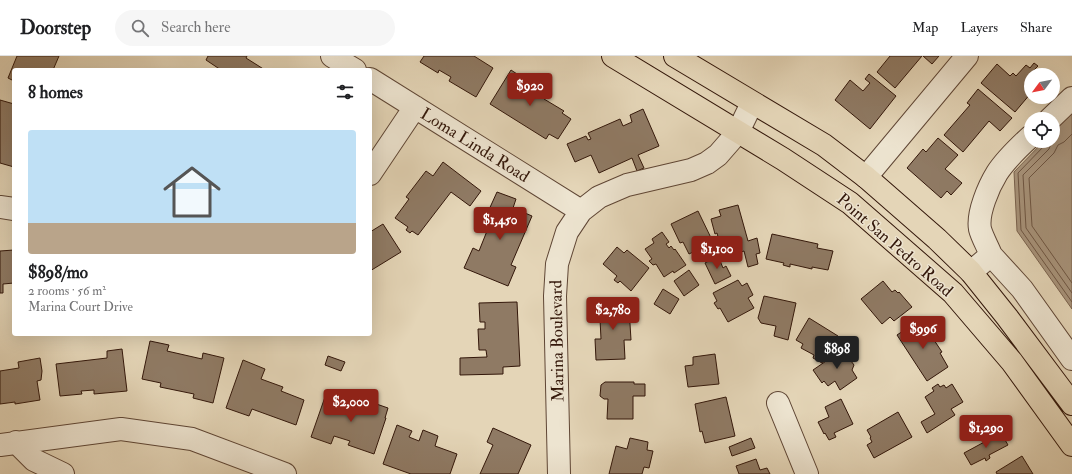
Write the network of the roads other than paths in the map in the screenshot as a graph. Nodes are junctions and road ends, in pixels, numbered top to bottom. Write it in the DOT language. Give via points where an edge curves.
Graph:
graph roads {
  1 [pos="332,56"];
  2 [pos="613,56"];
  3 [pos="675,56"];
  4 [pos="967,56"];
  5 [pos="352,68"];
  6 [pos="372,81"];
  7 [pos="1072,98"];
  8 [pos="752,103"];
  9 [pos="415,107"];
  10 [pos="1057,112"];
  11 [pos="738,132"];
  12 [pos="1024,142"];
  13 [pos="372,171"];
  14 [pos="866,177"];
  15 [pos="0,207"];
  16 [pos="12,209"];
  17 [pos="581,211"];
  18 [pos="991,255"];
  19 [pos="971,272"];
  20 [pos="1072,359"];
  21 [pos="778,403"];
  22 [pos="1072,404"];
  23 [pos="8,444"];
  24 [pos="1072,445"];
  25 [pos="63,474"];
  26 [pos="285,474"];
  27 [pos="559,474"];
  28 [pos="807,474"];
  1 -- 5 [label="street"];
  2 -- 11 [label="main road, Point San Pedro Road"];
  3 -- 8 [label="main road, Point San Pedro Road"];
  4 -- 14 [label="street"];
  6 -- 9 [label="street, Loma Linda Road"];
  7 -- 10 [label="street"];
  8 -- 11 [label="street, Marina Boulevard"];
  8 -- 14 [label="main road, Point San Pedro Road" via="824,145"];
  9 -- 13 [label="street"];
  9 -- 17 [label="street, Loma Linda Road"];
  11 -- 17 [label="street, Marina Boulevard" via="707,163 691,170 627,186 599,197"];
  11 -- 24 [label="main road, Point San Pedro Road" via="850,203 953,293 1012,362"];
  12 -- 18 [label="street" via="998,172 982,208 980,228"];
  14 -- 19 [label="main road, Point San Pedro Road"];
  15 -- 16 [label="street"];
  17 -- 27 [label="street, Marina Boulevard" via="567,232 557,264 555,296"];
  18 -- 19 [label="street"];
  18 -- 20 [label="street" via="1022,289"];
  19 -- 22 [label="main road, Point San Pedro Road"];
  21 -- 28 [label="street"];
  23 -- 25 [label="street"];
  23 -- 26 [label="street" via="121,429 192,439"];
}
